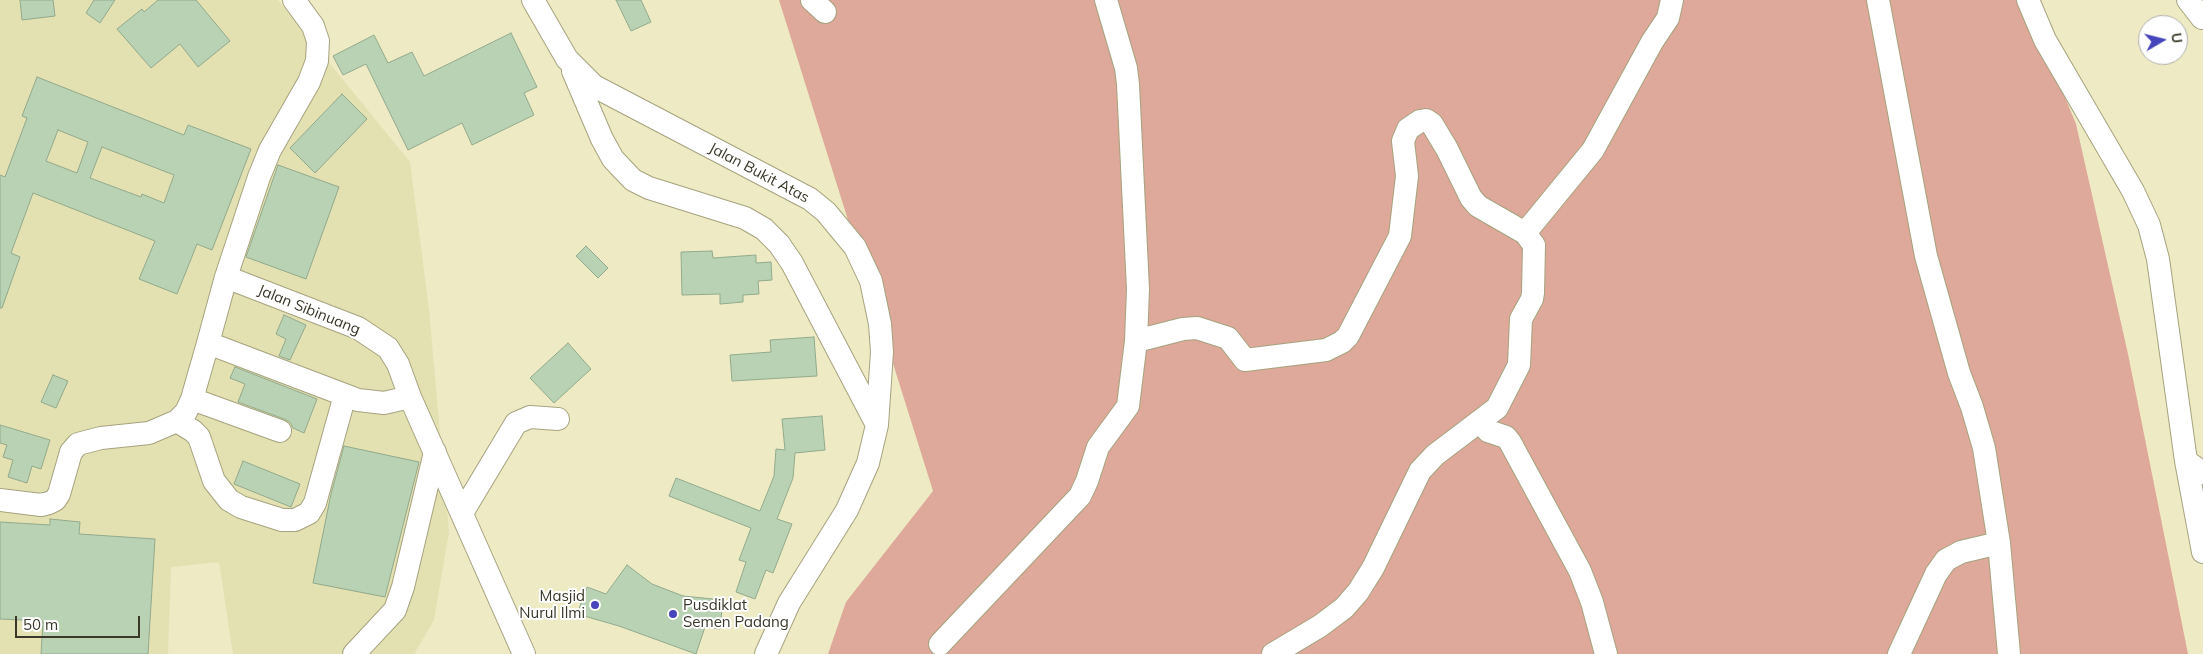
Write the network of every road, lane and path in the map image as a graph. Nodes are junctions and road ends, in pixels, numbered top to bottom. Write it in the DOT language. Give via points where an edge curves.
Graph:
graph roads {
  1 [pos="294,0"];
  2 [pos="533,0"];
  3 [pos="1106,0"];
  4 [pos="1672,0"];
  5 [pos="1878,0"];
  6 [pos="2028,0"];
  7 [pos="2188,0"];
  8 [pos="2202,18"];
  9 [pos="567,59"];
  10 [pos="1525,233"];
  11 [pos="226,277"];
  12 [pos="1136,341"];
  13 [pos="208,343"];
  14 [pos="346,395"];
  15 [pos="410,397"];
  16 [pos="192,399"];
  17 [pos="558,419"];
  18 [pos="177,422"];
  19 [pos="1480,422"];
  20 [pos="877,425"];
  21 [pos="280,432"];
  22 [pos="434,452"];
  23 [pos="2194,467"];
  24 [pos="0,500"];
  25 [pos="462,513"];
  26 [pos="1999,543"];
  27 [pos="2203,552"];
  28 [pos="940,644"];
  29 [pos="354,654"];
  30 [pos="524,654"];
  31 [pos="766,654"];
  32 [pos="1273,654"];
  33 [pos="1606,654"];
  34 [pos="1899,654"];
  35 [pos="2009,654"];
  1 -- 11 [label="street" via="313,26 318,41 317,61 309,82 270,150"];
  2 -- 9 [label="street, Jalan Bukit Atas"];
  3 -- 12 [label="street" via="1128,84 1138,289"];
  4 -- 10 [label="street" via="1668,18 1594,150"];
  5 -- 26 [label="street" via="1926,256 1984,448"];
  6 -- 23 [label="street" via="2044,40 2133,191 2148,225 2158,259"];
  7 -- 8 [label="street"];
  9 -- 20 [label="street" via="602,139 613,158 633,180 745,218 764,229 779,244"];
  9 -- 20 [label="street, Jalan Bukit Atas" via="594,86 794,189 839,226 864,263 876,302 882,352"];
  10 -- 12 [label="street" via="1478,206 1432,124 1420,121 1408,129 1403,140 1407,176 1400,236 1342,342 1326,350 1245,360 1228,338 1197,328"];
  10 -- 19 [label="street" via="1535,249 1533,293 1521,319 1519,365 1497,408"];
  11 -- 13 [label="street"];
  11 -- 15 [label="street, Jalan Sibinuang" via="358,328 374,338 388,348 398,364"];
  12 -- 28 [label="street" via="1128,406 1098,447 1080,496"];
  13 -- 14 [label="street"];
  13 -- 16 [label="street"];
  14 -- 15 [label="street" via="371,403"];
  14 -- 18 [label="street" via="315,503 308,513 294,520 282,520 228,500 214,481 199,438 193,430"];
  15 -- 22 [label="street, Jalan Sibinuang"];
  16 -- 18 [label="street"];
  16 -- 21 [label="street"];
  17 -- 25 [label="street" via="530,417 516,423"];
  18 -- 24 [label="street" via="150,433 78,444 71,452 59,494 49,503"];
  19 -- 32 [label="street" via="1435,455 1420,471 1373,568 1344,608"];
  19 -- 33 [label="street" via="1488,431 1506,437 1510,442 1580,571"];
  20 -- 31 [label="street, Jalan Bukit Atas" via="859,486 789,602"];
  22 -- 25 [label="street, Jalan Sibinuang"];
  22 -- 29 [label="street" via="395,610"];
  23 -- 27 [label="street"];
  25 -- 30 [label="street, Jalan Sibinuang"];
  26 -- 34 [label="street" via="1961,552 1946,560 1936,574"];
  26 -- 35 [label="street"];
}
